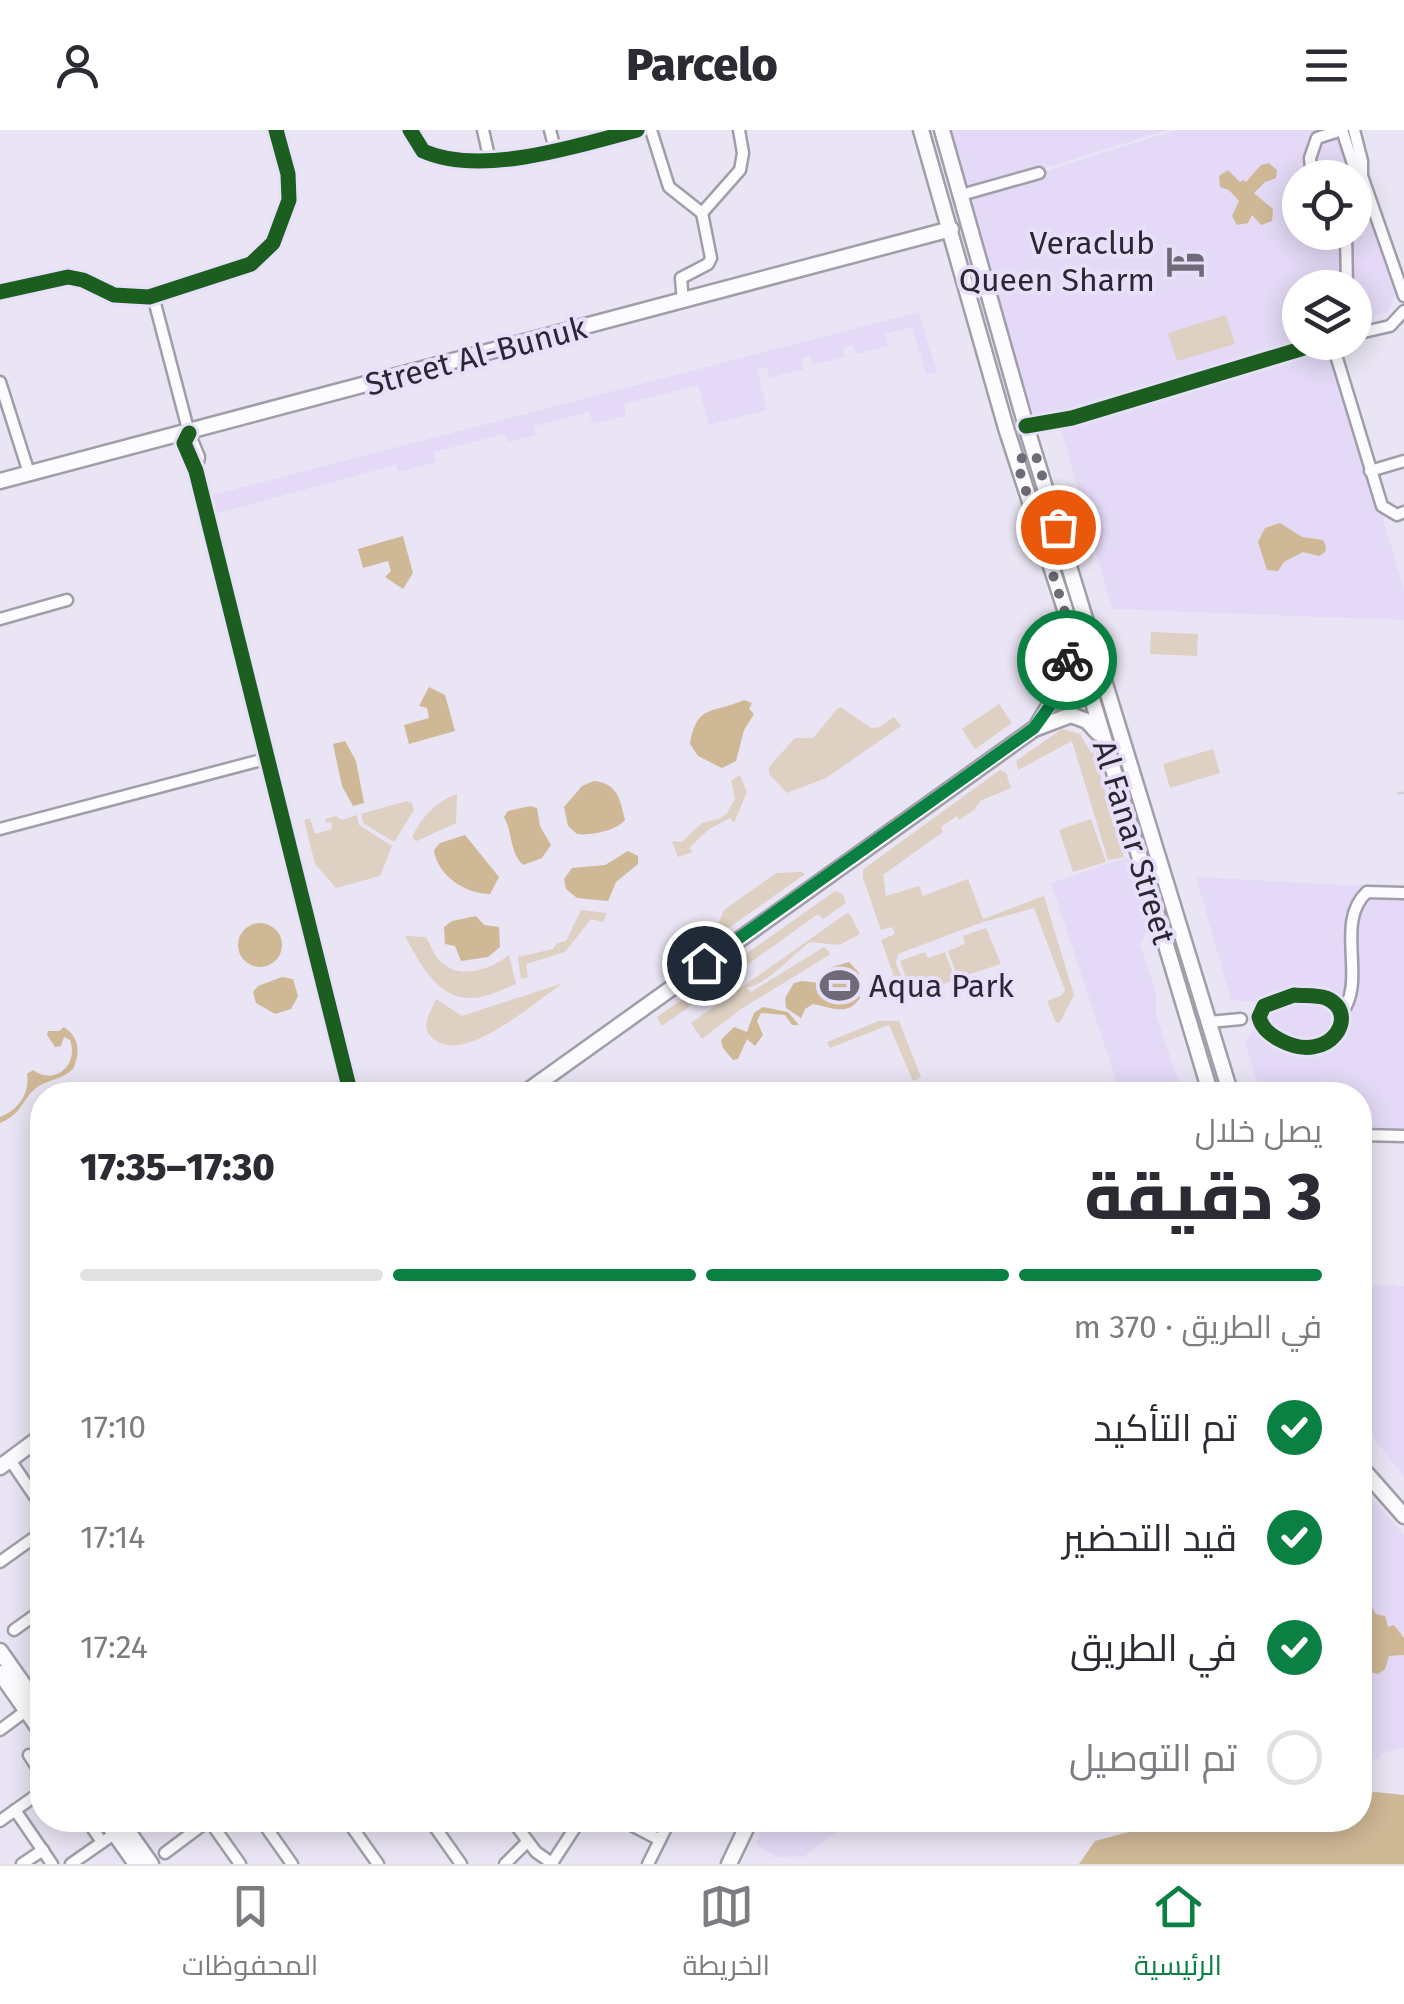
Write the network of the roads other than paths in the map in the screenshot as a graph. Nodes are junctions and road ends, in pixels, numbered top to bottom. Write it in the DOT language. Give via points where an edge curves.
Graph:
graph roads {
  1 [pos="276,130"];
  2 [pos="410,130"];
  3 [pos="482,130"];
  4 [pos="550,130"];
  5 [pos="651,130"];
  6 [pos="739,130"];
  7 [pos="921,130"];
  8 [pos="942,130"];
  9 [pos="1342,130"];
  10 [pos="1354,130"];
  11 [pos="631,131"];
  12 [pos="555,149"];
  13 [pos="1310,160"];
  14 [pos="1352,160"];
  15 [pos="1362,160"];
  16 [pos="490,161"];
  17 [pos="1039,173"];
  18 [pos="961,194"];
  19 [pos="1372,201"];
  20 [pos="702,213"];
  21 [pos="952,229"];
  22 [pos="1400,272"];
  23 [pos="0,292"];
  24 [pos="153,296"];
  25 [pos="1404,296"];
  26 [pos="683,302"];
  27 [pos="1404,311"];
  28 [pos="1372,330"];
  29 [pos="1282,355"];
  30 [pos="1337,360"];
  31 [pos="0,382"];
  32 [pos="1026,426"];
  33 [pos="1006,428"];
  34 [pos="188,432"];
  35 [pos="1036,456"];
  36 [pos="1404,461"];
  37 [pos="1017,463"];
  38 [pos="1370,471"];
  39 [pos="29,473"];
  40 [pos="0,482"];
  41 [pos="1404,512"];
  42 [pos="67,600"];
  43 [pos="0,619"];
  44 [pos="1070,628"];
  45 [pos="1034,728"];
  46 [pos="1104,743"];
  47 [pos="269,758"];
  48 [pos="0,829"];
  49 [pos="1404,892"];
  50 [pos="1340,1015"];
  51 [pos="1251,1017"];
  52 [pos="1209,1022"];
  53 [pos="345,1082"];
  54 [pos="540,1082"];
  55 [pos="1207,1082"];
  56 [pos="1227,1082"];
  57 [pos="1372,1135"];
  58 [pos="1404,1136"];
  59 [pos="30,1445"];
  60 [pos="5,1464"];
  61 [pos="1372,1480"];
  62 [pos="30,1494"];
  63 [pos="1404,1516"];
  64 [pos="30,1541"];
  65 [pos="0,1562"];
  66 [pos="30,1619"];
  67 [pos="14,1630"];
  68 [pos="0,1651"];
  69 [pos="0,1673"];
  70 [pos="30,1702"];
  71 [pos="30,1706"];
  72 [pos="30,1714"];
  73 [pos="0,1730"];
  74 [pos="30,1798"];
  75 [pos="5,1814"];
  76 [pos="112,1832"];
  77 [pos="193,1832"];
  78 [pos="217,1832"];
  79 [pos="269,1832"];
  80 [pos="355,1832"];
  81 [pos="438,1832"];
  82 [pos="520,1832"];
  83 [pos="573,1832"];
  84 [pos="645,1832"];
  85 [pos="664,1832"];
  86 [pos="745,1832"];
  87 [pos="660,1840"];
  88 [pos="527,1842"];
  89 [pos="43,1850"];
  90 [pos="157,1859"];
  91 [pos="22,1864"];
  92 [pos="52,1864"];
  93 [pos="71,1864"];
  94 [pos="136,1864"];
  95 [pos="240,1864"];
  96 [pos="292,1864"];
  97 [pos="378,1864"];
  98 [pos="461,1864"];
  99 [pos="505,1864"];
  100 [pos="553,1864"];
  101 [pos="648,1864"];
  102 [pos="730,1864"];
  1 -- 24 [label="street" via="290,191 268,249 245,268"];
  2 -- 16 [label="street" via="430,154"];
  3 -- 16 [label="street"];
  4 -- 12 [label="street"];
  5 -- 20 [label="street" via="668,188"];
  6 -- 20 [label="street" via="740,170"];
  7 -- 21 [label="main road, Al Fanar Street"];
  8 -- 18 [label="main road, Al Fanar Street"];
  9 -- 13 [label="street" via="1318,138"];
  9 -- 14 [label="street"];
  10 -- 15 [label="street"];
  11 -- 12 [label="street"];
  12 -- 16 [label="street"];
  17 -- 18 [label="street"];
  18 -- 32 [label="main road, Al Fanar Street"];
  19 -- 22 [label="street"];
  20 -- 26 [label="street" via="711,258 681,278"];
  21 -- 26 [label="main road, Street Al-Bunuk"];
  21 -- 33 [label="main road, Al Fanar Street"];
  22 -- 25 [label="street"];
  23 -- 24 [label="street" via="68,277 114,295"];
  24 -- 34 [label="street"];
  26 -- 34 [label="main road, Street Al-Bunuk"];
  27 -- 28 [label="street" via="1390,326"];
  29 -- 32 [label="street"];
  30 -- 38 [label="street"];
  31 -- 39 [label="street"];
  32 -- 33 [label="main road"];
  32 -- 35 [label="main road, Al Fanar Street"];
  33 -- 37 [label="main road, Al Fanar Street"];
  34 -- 39 [label="main road, Street Al-Bunuk"];
  34 -- 47 [label="street" via="184,443"];
  35 -- 37 [label="main road"];
  35 -- 52 [label="main road, Al Fanar Street"];
  36 -- 38 [label="street"];
  37 -- 44 [label="main road, Al Fanar Street"];
  38 -- 41 [label="street" via="1382,506"];
  39 -- 40 [label="main road, Street Al-Bunuk"];
  42 -- 43 [label="street"];
  44 -- 45 [label="main road" via="1062,685"];
  44 -- 46 [label="main road, Al Fanar Street"];
  45 -- 46 [label="main road" via="1076,716"];
  45 -- 54 [label="main road"];
  46 -- 55 [label="main road, Al Fanar Street"];
  47 -- 48 [label="street"];
  47 -- 53 [label="street"];
  49 -- 50 [label="street" via="1367,892 1354,907 1350,996"];
  50 -- 51 [label="street" via="1325,998 1294,996 1268,1002"];
  50 -- 51 [label="street" via="1334,1038 1315,1048 1277,1039"];
  51 -- 52 [label="street"];
  52 -- 56 [label="main road, Al Fanar Street"];
  57 -- 58 [label="street"];
  59 -- 60 [label="main road"];
  60 -- 62 [label="street"];
  61 -- 63 [label="main road"];
  64 -- 65 [label="street"];
  66 -- 67 [label="street"];
  68 -- 70 [label="main road"];
  69 -- 71 [label="main road"];
  72 -- 73 [label="street"];
  74 -- 75 [label="street"];
  75 -- 89 [label="street"];
  76 -- 90 [label="main road"];
  76 -- 93 [label="street"];
  76 -- 94 [label="main road"];
  77 -- 90 [label="street"];
  78 -- 95 [label="street"];
  79 -- 96 [label="street"];
  80 -- 97 [label="street"];
  81 -- 98 [label="street"];
  82 -- 88 [label="street"];
  83 -- 100 [label="street"];
  84 -- 87 [label="street"];
  85 -- 87 [label="street"];
  86 -- 102 [label="main road"];
  87 -- 101 [label="street"];
  88 -- 99 [label="street"];
  88 -- 100 [label="street"];
  89 -- 91 [label="street"];
  89 -- 92 [label="street"];
}
